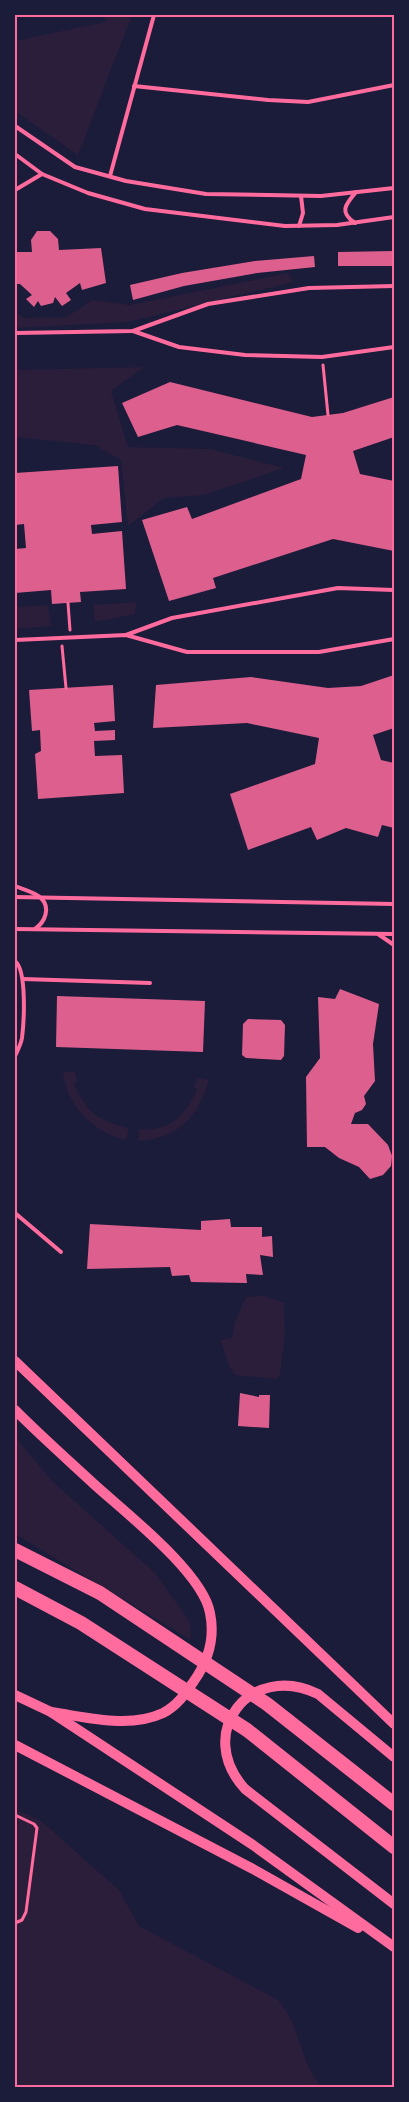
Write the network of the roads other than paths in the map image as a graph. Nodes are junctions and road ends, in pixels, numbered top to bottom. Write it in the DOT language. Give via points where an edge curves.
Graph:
graph roads {
  1 [pos="154,15"];
  2 [pos="394,85"];
  3 [pos="134,86"];
  4 [pos="15,126"];
  5 [pos="15,154"];
  6 [pos="42,174"];
  7 [pos="110,176"];
  8 [pos="394,188"];
  9 [pos="15,190"];
  10 [pos="356,192"];
  11 [pos="301,196"];
  12 [pos="394,217"];
  13 [pos="355,223"];
  14 [pos="299,226"];
  15 [pos="394,286"];
  16 [pos="133,331"];
  17 [pos="15,333"];
  18 [pos="394,347"];
  19 [pos="394,590"];
  20 [pos="126,635"];
  21 [pos="394,639"];
  22 [pos="15,640"];
  23 [pos="15,886"];
  24 [pos="15,897"];
  25 [pos="41,897"];
  26 [pos="394,904"];
  27 [pos="15,929"];
  28 [pos="35,929"];
  29 [pos="378,934"];
  30 [pos="394,934"];
  31 [pos="394,946"];
  32 [pos="15,961"];
  33 [pos="23,979"];
  34 [pos="150,982"];
  35 [pos="15,1056"];
  36 [pos="15,1213"];
  37 [pos="61,1252"];
  38 [pos="15,1361"];
  39 [pos="15,1410"];
  40 [pos="15,1550"];
  41 [pos="15,1588"];
  42 [pos="15,1695"];
  43 [pos="51,1712"];
  44 [pos="394,1724"];
  45 [pos="15,1745"];
  46 [pos="394,1757"];
  47 [pos="394,1804"];
  48 [pos="394,1847"];
  49 [pos="394,1904"];
  50 [pos="394,1947"];
  1 -- 3 [label="lane"];
  2 -- 3 [label="lane" via="308,102"];
  3 -- 7 [label="lane"];
  4 -- 7 [label="lane" via="75,167"];
  5 -- 6 [label="lane"];
  6 -- 9 [label="lane"];
  6 -- 14 [label="lane" via="88,193 145,208"];
  7 -- 11 [label="lane" via="206,194"];
  8 -- 10 [label="lane"];
  10 -- 11 [label="lane"];
  10 -- 13 [label="lane" via="346,204 345,211 347,218"];
  11 -- 14 [label="lane"];
  12 -- 13 [label="lane"];
  13 -- 14 [label="lane"];
  15 -- 16 [label="lane" via="309,288 208,304"];
  16 -- 17 [label="lane"];
  16 -- 18 [label="lane" via="179,346 245,355 322,357"];
  19 -- 20 [label="lane" via="338,588 172,618"];
  20 -- 21 [label="lane" via="187,652 320,652"];
  20 -- 22 [label="lane"];
  23 -- 25 [label="lane"];
  24 -- 25 [label="lane"];
  25 -- 26 [label="lane"];
  25 -- 28 [label="lane" via="46,913 41,925"];
  27 -- 28 [label="lane"];
  28 -- 29 [label="lane"];
  29 -- 30 [label="lane"];
  29 -- 31 [label="lane"];
  32 -- 33 [label="lane" via="20,965"];
  33 -- 34 [label="lane"];
  33 -- 35 [label="lane" via="22,1039"];
  36 -- 37 [label="lane"];
  38 -- 44 [label="main road"];
  39 -- 43 [label="main road" via="168,1551 193,1578 210,1612 211,1646 200,1672 181,1700 163,1713 139,1719 110,1720"];
  40 -- 47 [label="highway" via="100,1593 267,1704"];
  41 -- 48 [label="highway" via="81,1623 247,1730"];
  42 -- 43 [label="main road"];
  43 -- 50 [label="main road" via="253,1845"];
  45 -- 50 [label="main road" via="253,1869"];
  46 -- 49 [label="main road" via="318,1694 289,1684 260,1689 247,1697 229,1721 225,1735 228,1765 245,1789"];
}
